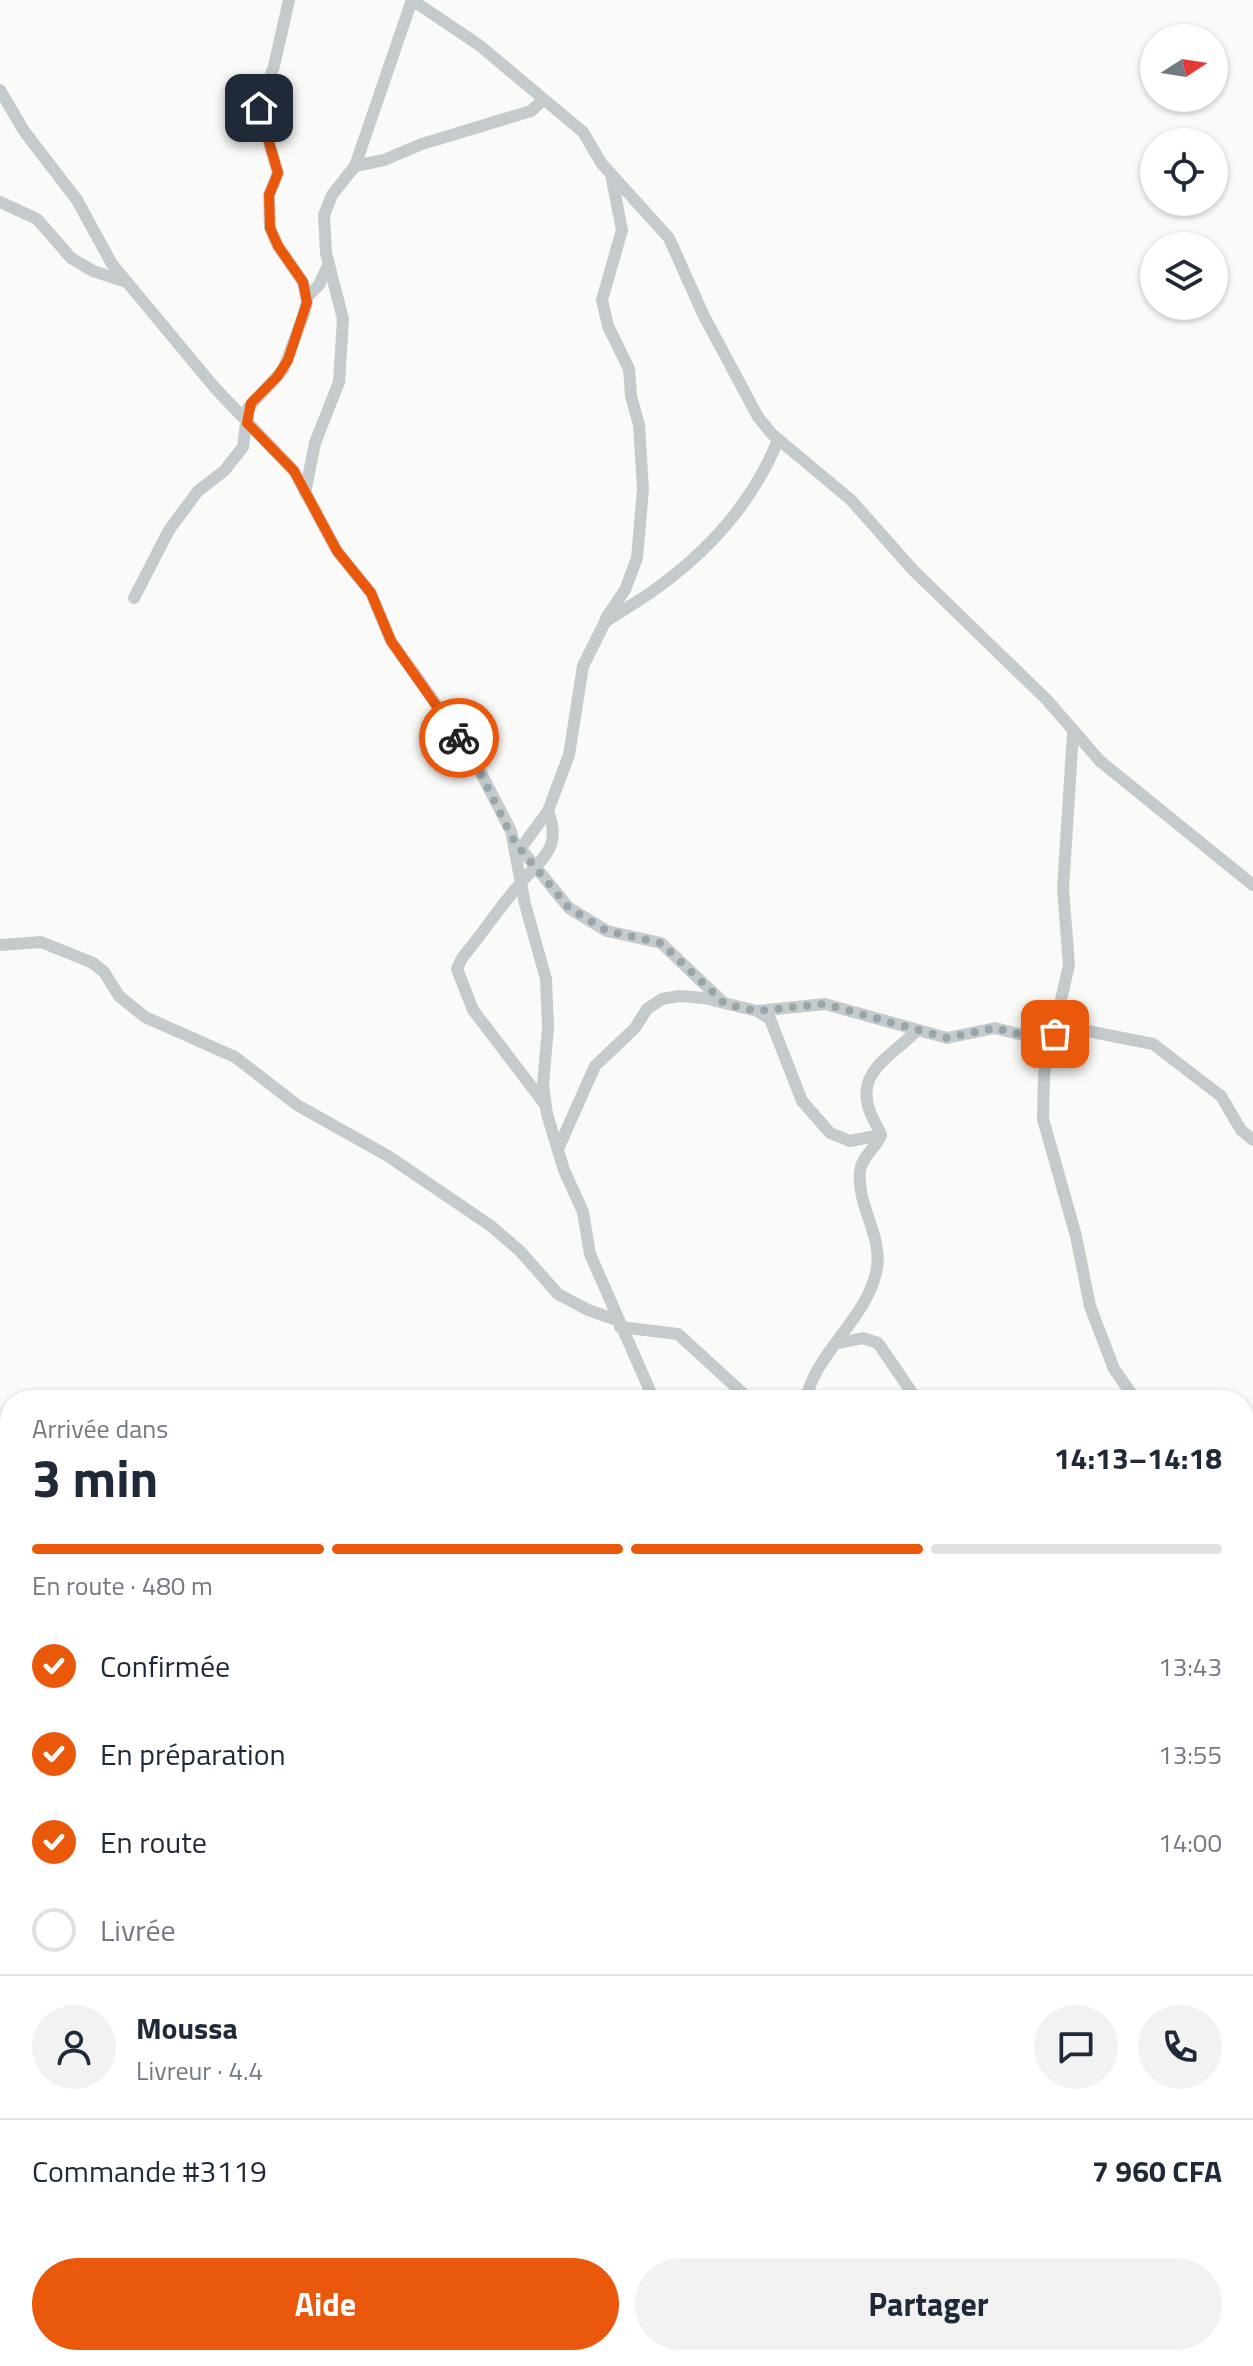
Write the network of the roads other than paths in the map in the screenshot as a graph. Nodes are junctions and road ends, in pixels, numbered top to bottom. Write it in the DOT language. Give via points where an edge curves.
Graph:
graph roads {
  1 [pos="289,0"];
  2 [pos="412,0"];
  3 [pos="0,90"];
  4 [pos="542,101"];
  5 [pos="355,166"];
  6 [pos="611,174"];
  7 [pos="0,202"];
  8 [pos="329,263"];
  9 [pos="127,282"];
  10 [pos="307,297"];
  11 [pos="247,423"];
  12 [pos="778,440"];
  13 [pos="305,493"];
  14 [pos="134,598"];
  15 [pos="605,622"];
  16 [pos="1073,733"];
  17 [pos="548,811"];
  18 [pos="518,845"];
  19 [pos="537,869"];
  20 [pos="521,882"];
  21 [pos="1253,885"];
  22 [pos="0,945"];
  23 [pos="725,1004"];
  24 [pos="757,1011"];
  25 [pos="917,1030"];
  26 [pos="1055,1034"];
  27 [pos="544,1103"];
  28 [pos="881,1135"];
  29 [pos="1253,1140"];
  30 [pos="558,1149"];
  31 [pos="618,1323"];
  32 [pos="839,1343"];
  33 [pos="649,1390"];
  34 [pos="739,1390"];
  35 [pos="808,1390"];
  36 [pos="910,1390"];
  37 [pos="1124,1390"];
  1 -- 10 [label="street" via="259,108 278,173 269,195 272,235"];
  2 -- 4 [label="street" via="479,45"];
  2 -- 5 [label="street"];
  3 -- 9 [label="street"];
  4 -- 5 [label="street" via="531,111"];
  4 -- 6 [label="street" via="583,132"];
  5 -- 8 [label="street" via="327,204 324,238"];
  6 -- 12 [label="street" via="669,238 744,393"];
  6 -- 15 [label="street" via="622,230 602,300 629,369 643,489 637,558"];
  7 -- 9 [label="street" via="37,219 71,258"];
  8 -- 10 [label="street"];
  8 -- 13 [label="street" via="343,319 338,389 318,435"];
  9 -- 11 [label="street"];
  10 -- 11 [label="street" via="288,360 251,403"];
  11 -- 13 [label="street" via="294,471"];
  11 -- 14 [label="street" via="243,447 198,491 169,530"];
  12 -- 15 [label="street" via="764,474 723,529 678,572"];
  12 -- 16 [label="street" via="851,500"];
  13 -- 18 [label="street" via="337,551 371,593 391,641 469,750"];
  15 -- 17 [label="street" via="583,666 571,749"];
  16 -- 21 [label="street" via="1119,778"];
  16 -- 26 [label="street" via="1063,889 1069,965"];
  17 -- 18 [label="street"];
  17 -- 19 [label="street" via="553,832"];
  18 -- 19 [label="street"];
  18 -- 20 [label="street"];
  19 -- 20 [label="street"];
  19 -- 23 [label="street" via="580,916 618,935 661,943"];
  20 -- 27 [label="street" via="547,993"];
  20 -- 27 [label="street" via="459,962 458,975 473,1010"];
  22 -- 31 [label="street" via="41,942 93,963 119,996 145,1017 235,1057 297,1105 388,1156 491,1226 558,1294"];
  23 -- 24 [label="street"];
  23 -- 30 [label="street" via="679,996 647,1009 595,1066"];
  24 -- 25 [label="street" via="825,1004"];
  24 -- 28 [label="street" via="770,1019 802,1101 830,1133 850,1141"];
  25 -- 26 [label="street" via="947,1038 995,1028 1038,1039"];
  25 -- 28 [label="street" via="876,1063 871,1075 867,1099"];
  26 -- 29 [label="street" via="1082,1030 1153,1044 1221,1096"];
  26 -- 37 [label="street" via="1044,1081 1045,1133 1076,1236 1090,1306"];
  27 -- 30 [label="street"];
  28 -- 32 [label="street" via="864,1157 860,1176 876,1240 876,1276"];
  30 -- 31 [label="street"];
  31 -- 33 [label="street"];
  31 -- 34 [label="street" via="678,1334"];
  32 -- 35 [label="street"];
  32 -- 36 [label="street" via="863,1338 878,1343"];
}
